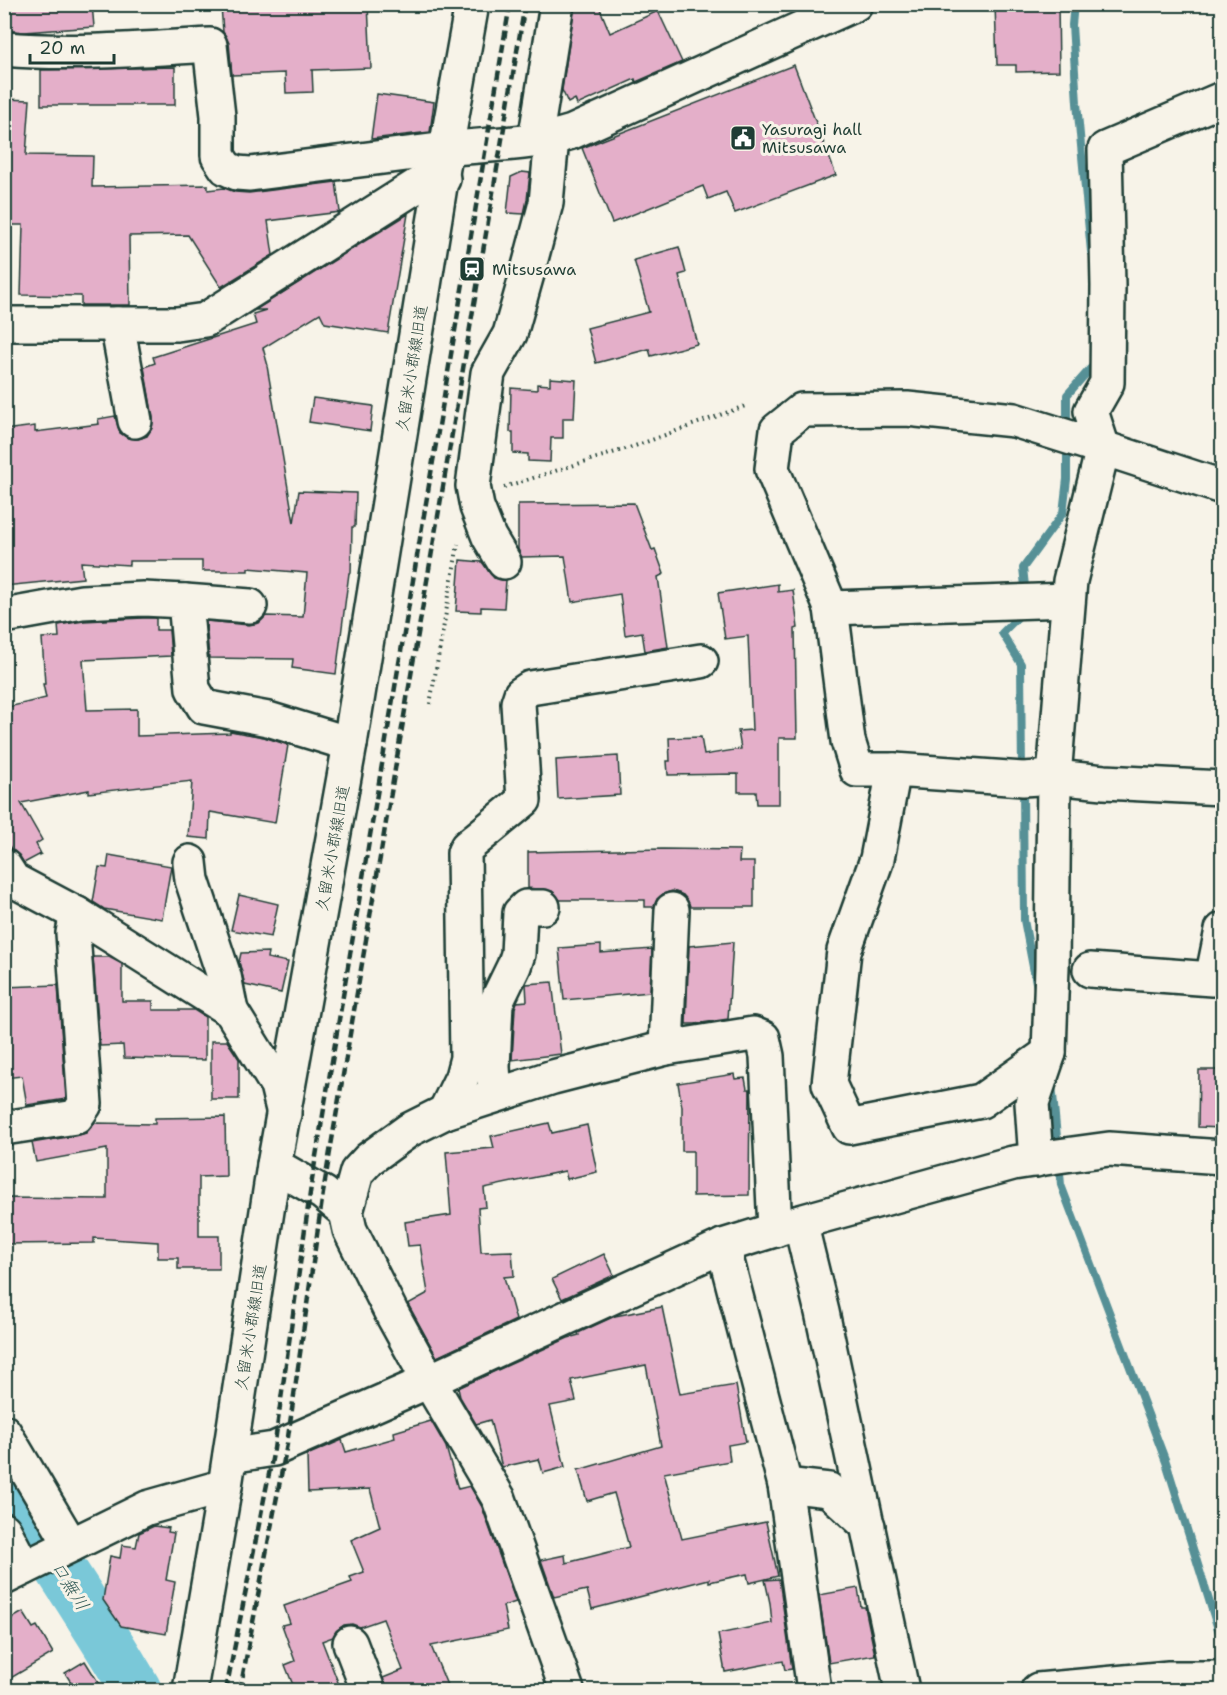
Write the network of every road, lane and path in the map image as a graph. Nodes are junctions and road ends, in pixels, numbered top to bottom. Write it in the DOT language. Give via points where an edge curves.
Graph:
graph roads {
  1 [pos="472,4"];
  2 [pos="557,4"];
  3 [pos="855,4"];
  4 [pos="4,49"];
  5 [pos="1222,99"];
  6 [pos="543,140"];
  7 [pos="444,164"];
  8 [pos="4,324"];
  9 [pos="117,324"];
  10 [pos="745,406"];
  11 [pos="135,421"];
  12 [pos="1103,448"];
  13 [pos="1222,487"];
  14 [pos="474,496"];
  15 [pos="504,562"];
  16 [pos="1068,600"];
  17 [pos="185,601"];
  18 [pos="250,606"];
  19 [pos="831,608"];
  20 [pos="4,616"];
  21 [pos="700,661"];
  22 [pos="430,704"];
  23 [pos="350,744"];
  24 [pos="894,770"];
  25 [pos="1054,777"];
  26 [pos="1222,788"];
  27 [pos="189,862"];
  28 [pos="7,876"];
  29 [pos="543,906"];
  30 [pos="672,910"];
  31 [pos="77,914"];
  32 [pos="1222,930"];
  33 [pos="1090,970"];
  34 [pos="231,1011"];
  35 [pos="666,1048"];
  36 [pos="1049,1053"];
  37 [pos="495,1095"];
  38 [pos="445,1112"];
  39 [pos="284,1116"];
  40 [pos="4,1128"];
  41 [pos="1222,1157"];
  42 [pos="1036,1160"];
  43 [pos="274,1165"];
  44 [pos="346,1212"];
  45 [pos="787,1226"];
  46 [pos="723,1246"];
  47 [pos="429,1381"];
  48 [pos="4,1432"];
  49 [pos="227,1471"];
  50 [pos="785,1485"];
  51 [pos="868,1526"];
  52 [pos="4,1530"];
  53 [pos="71,1545"];
  54 [pos="14,1573"];
  55 [pos="350,1642"];
  56 [pos="1222,1678"];
  57 [pos="190,1690"];
  58 [pos="368,1690"];
  59 [pos="567,1690"];
  60 [pos="814,1690"];
  61 [pos="902,1690"];
  62 [pos="1038,1690"];
  1 -- 7 [label="street, 久留米小郡線旧道"];
  2 -- 6 [label="street"];
  3 -- 6 [label="street" via="583,127"];
  4 -- 7 [label="street" via="101,51 210,45 218,156 226,168 237,173"];
  5 -- 12 [label="street" via="1105,149 1107,383 1091,411"];
  6 -- 7 [label="street"];
  6 -- 14 [label="street" via="546,203 510,334 488,373 472,486"];
  7 -- 9 [label="street" via="418,185 205,320"];
  7 -- 23 [label="street, 久留米小郡線旧道"];
  8 -- 9 [label="street"];
  9 -- 11 [label="street"];
  10 -- 14 [label="path" via="635,446"];
  12 -- 13 [label="street"];
  12 -- 16 [label="street"];
  12 -- 19 [label="street" via="1014,420 907,409 802,410 777,430 772,469"];
  14 -- 15 [label="street" via="489,537"];
  14 -- 22 [label="path" via="466,499"];
  16 -- 19 [label="street"];
  16 -- 25 [label="street"];
  17 -- 18 [label="street"];
  17 -- 20 [label="street" via="82,602"];
  17 -- 23 [label="street" via="194,689 204,707 268,719"];
  19 -- 24 [label="street" via="848,741 857,770"];
  21 -- 38 [label="street" via="530,688 520,694 524,800 464,853 467,1058"];
  23 -- 39 [label="street, 久留米小郡線旧道"];
  24 -- 25 [label="street" via="1023,779"];
  24 -- 36 [label="street" via="877,859 844,951 829,1084 849,1127 981,1101"];
  25 -- 26 [label="street"];
  25 -- 36 [label="street"];
  27 -- 34 [label="street"];
  28 -- 31 [label="street"];
  29 -- 37 [label="street" via="526,908 520,913 518,954 496,1003"];
  30 -- 35 [label="street"];
  31 -- 34 [label="street"];
  31 -- 40 [label="street" via="73,933 85,1104 75,1118"];
  32 -- 33 [label="street" via="1212,979"];
  34 -- 39 [label="street" via="277,1085"];
  35 -- 37 [label="street"];
  35 -- 45 [label="street" via="753,1034 764,1038"];
  36 -- 42 [label="street" via="1032,1103"];
  37 -- 38 [label="street"];
  38 -- 44 [label="street" via="409,1130 369,1159 357,1172"];
  39 -- 43 [label="street, 久留米小郡線旧道"];
  41 -- 42 [label="street" via="1109,1149"];
  42 -- 45 [label="street"];
  43 -- 44 [label="street" via="323,1193"];
  43 -- 49 [label="street, 久留米小郡線旧道"];
  44 -- 47 [label="street" via="350,1230"];
  45 -- 46 [label="street"];
  45 -- 51 [label="street" via="822,1312"];
  46 -- 47 [label="street"];
  46 -- 50 [label="street"];
  47 -- 49 [label="street"];
  47 -- 59 [label="street" via="499,1499"];
  48 -- 53 [label="street"];
  49 -- 53 [label="street"];
  49 -- 57 [label="street, 久留米小郡線旧道"];
  50 -- 51 [label="street" via="829,1490"];
  50 -- 60 [label="street"];
  51 -- 61 [label="street"];
  52 -- 54 [label="street"];
  53 -- 54 [label="street"];
  55 -- 58 [label="street"];
  56 -- 62 [label="street" via="1169,1678"];
}
